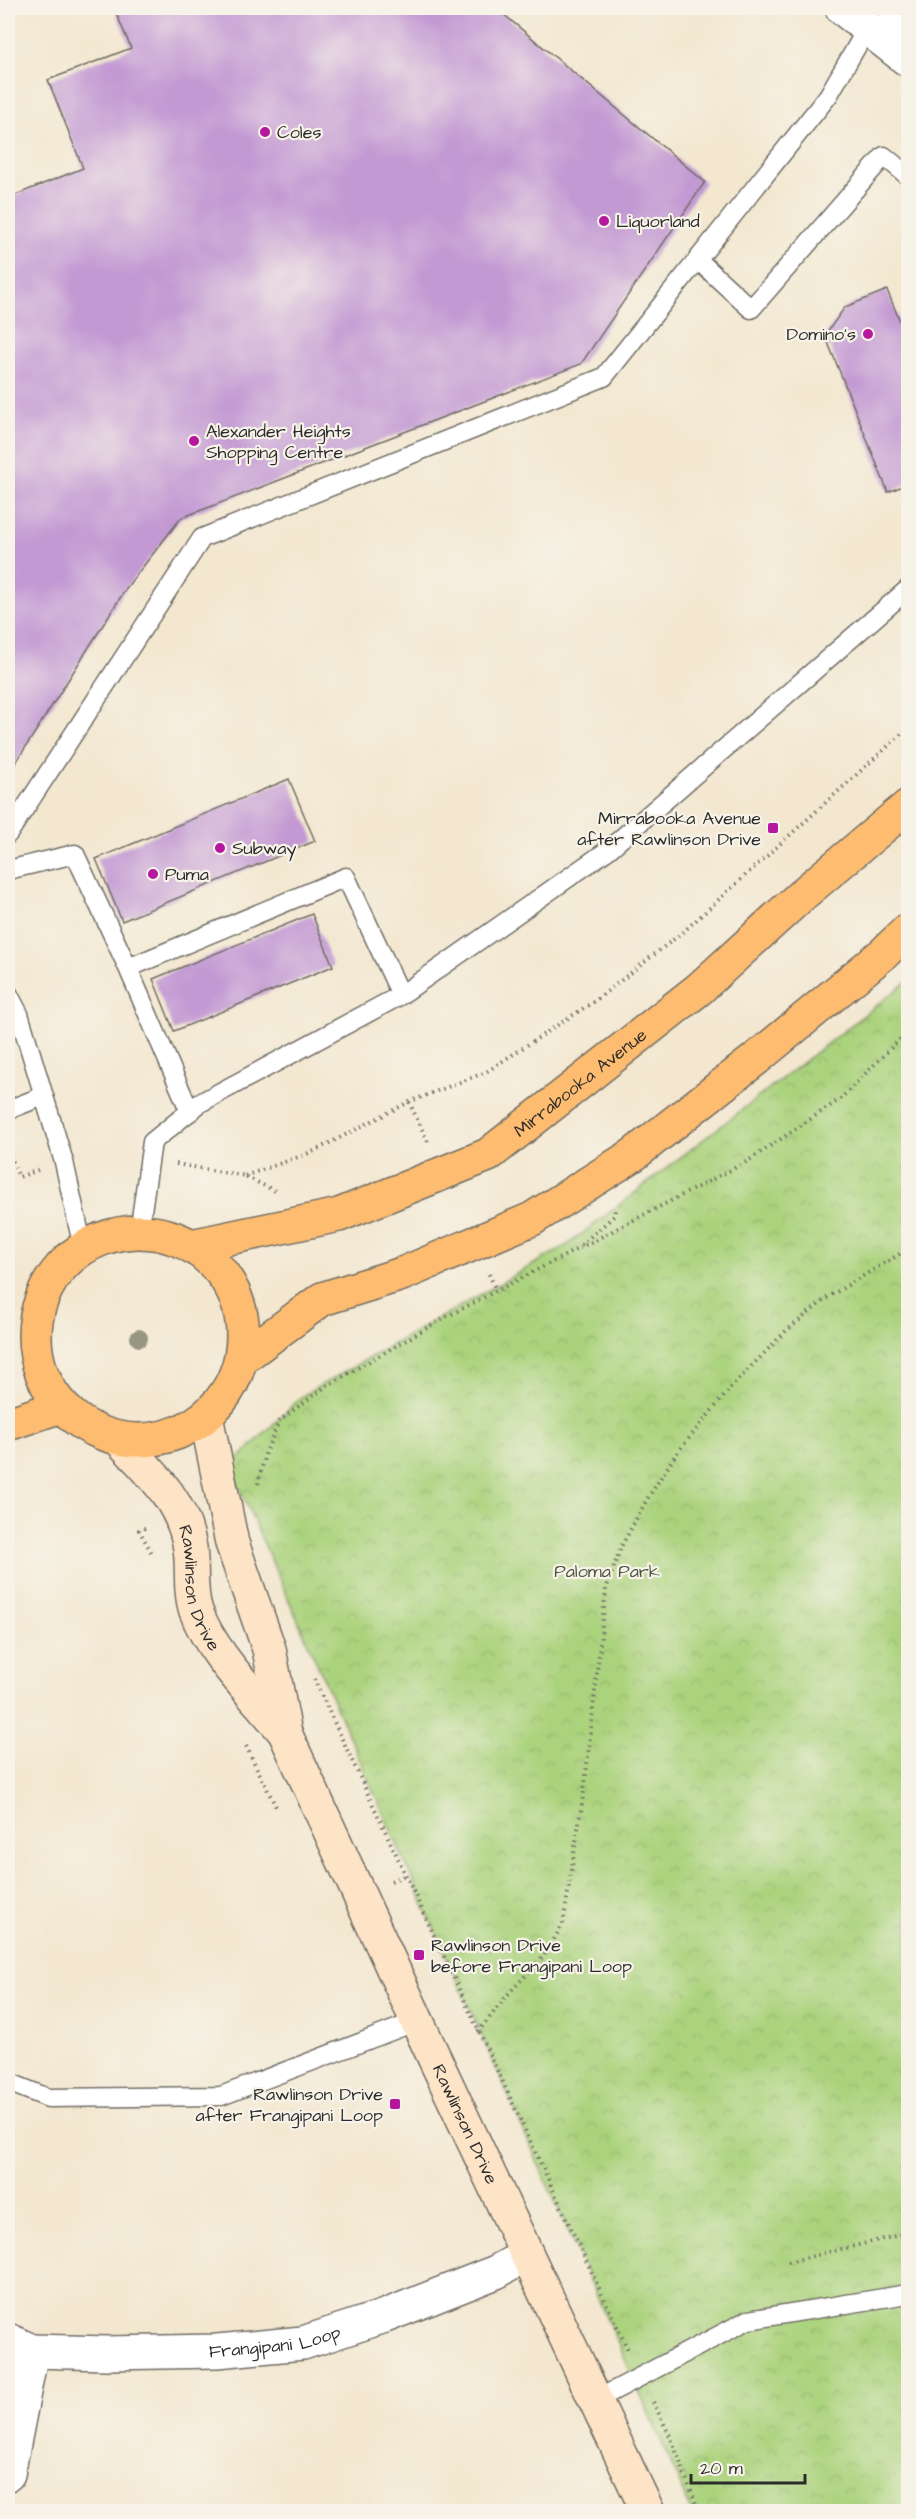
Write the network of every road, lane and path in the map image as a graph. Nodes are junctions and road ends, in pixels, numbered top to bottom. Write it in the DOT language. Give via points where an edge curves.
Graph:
graph roads {
  1 [pos="842,8"];
  2 [pos="893,8"];
  3 [pos="909,19"];
  4 [pos="868,27"];
  5 [pos="909,60"];
  6 [pos="909,176"];
  7 [pos="698,260"];
  8 [pos="909,590"];
  9 [pos="909,728"];
  10 [pos="909,807"];
  11 [pos="8,834"];
  12 [pos="8,870"];
  13 [pos="909,930"];
  14 [pos="128,968"];
  15 [pos="8,993"];
  16 [pos="401,994"];
  17 [pos="909,1031"];
  18 [pos="43,1096"];
  19 [pos="8,1110"];
  20 [pos="190,1112"];
  21 [pos="8,1150"];
  22 [pos="172,1163"];
  23 [pos="19,1177"];
  24 [pos="139,1232"];
  25 [pos="191,1246"];
  26 [pos="82,1248"];
  27 [pos="909,1250"];
  28 [pos="41,1299"];
  29 [pos="8,1334"];
  30 [pos="241,1359"];
  31 [pos="61,1406"];
  32 [pos="207,1416"];
  33 [pos="8,1424"];
  34 [pos="119,1439"];
  35 [pos="257,1490"];
  36 [pos="309,1670"];
  37 [pos="285,1733"];
  38 [pos="417,2021"];
  39 [pos="478,2032"];
  40 [pos="8,2082"];
  41 [pos="909,2233"];
  42 [pos="527,2255"];
  43 [pos="788,2262"];
  44 [pos="909,2294"];
  45 [pos="20,2346"];
  46 [pos="640,2376"];
  47 [pos="596,2400"];
  48 [pos="8,2474"];
  49 [pos="648,2511"];
  50 [pos="699,2511"];
  1 -- 4 [label="street"];
  2 -- 3 [label="street"];
  4 -- 5 [label="street"];
  4 -- 7 [label="lane" via="828,96"];
  6 -- 7 [label="lane" via="884,156 751,309"];
  7 -- 11 [label="lane" via="604,377 202,538"];
  8 -- 16 [label="lane" via="608,850"];
  9 -- 22 [label="path" via="683,932 596,1000 486,1072 409,1102 312,1152 245,1176"];
  10 -- 25 [label="main road, Mirrabooka Avenue" via="803,894 699,989 488,1155 339,1215"];
  12 -- 14 [label="lane" via="75,854"];
  13 -- 30 [label="main road" via="757,1058 633,1155 532,1219 402,1274 322,1299"];
  14 -- 16 [label="lane" via="346,877"];
  14 -- 20 [label="lane"];
  15 -- 18 [label="lane" via="19,1014"];
  16 -- 20 [label="lane"];
  17 -- 35 [label="path" via="839,1100 748,1161 456,1312 325,1388 279,1421 265,1454"];
  18 -- 19 [label="lane"];
  18 -- 26 [label="lane" via="64,1162"];
  20 -- 24 [label="lane" via="152,1142"];
  21 -- 23 [label="path"];
  24 -- 25 [label="main road" via="166,1236"];
  24 -- 26 [label="main road" via="110,1236"];
  25 -- 30 [label="main road" via="217,1267 234,1294 242,1326"];
  26 -- 28 [label="main road" via="58,1270"];
  27 -- 39 [label="path" via="828,1297 785,1332 734,1384 676,1454 646,1501 621,1547 606,1589 585,1784 563,1924 544,1956"];
  28 -- 29 [label="main road"];
  28 -- 31 [label="main road" via="35,1327 36,1355 45,1382"];
  30 -- 32 [label="main road" via="228,1390"];
  31 -- 33 [label="main road"];
  31 -- 34 [label="main road" via="87,1427"];
  32 -- 34 [label="main road" via="180,1432 150,1440"];
  32 -- 37 [label="street, Rawlinson Drive" via="232,1543 269,1649"];
  34 -- 37 [label="street, Rawlinson Drive" via="170,1494 179,1511 189,1541 192,1593 203,1627"];
  36 -- 39 [label="path"];
  37 -- 38 [label="street, Rawlinson Drive"];
  38 -- 40 [label="lane" via="221,2096 48,2098"];
  38 -- 42 [label="street, Rawlinson Drive"];
  39 -- 46 [label="path"];
  41 -- 43 [label="path"];
  42 -- 45 [label="street, Frangipani Loop" via="496,2272 385,2316 303,2343 217,2351"];
  42 -- 47 [label="street, Rawlinson Drive"];
  44 -- 46 [label="lane" via="748,2320"];
  45 -- 48 [label="street"];
  46 -- 47 [label="lane"];
  46 -- 50 [label="path" via="671,2438"];
  47 -- 49 [label="street, Rawlinson Drive"];
}
